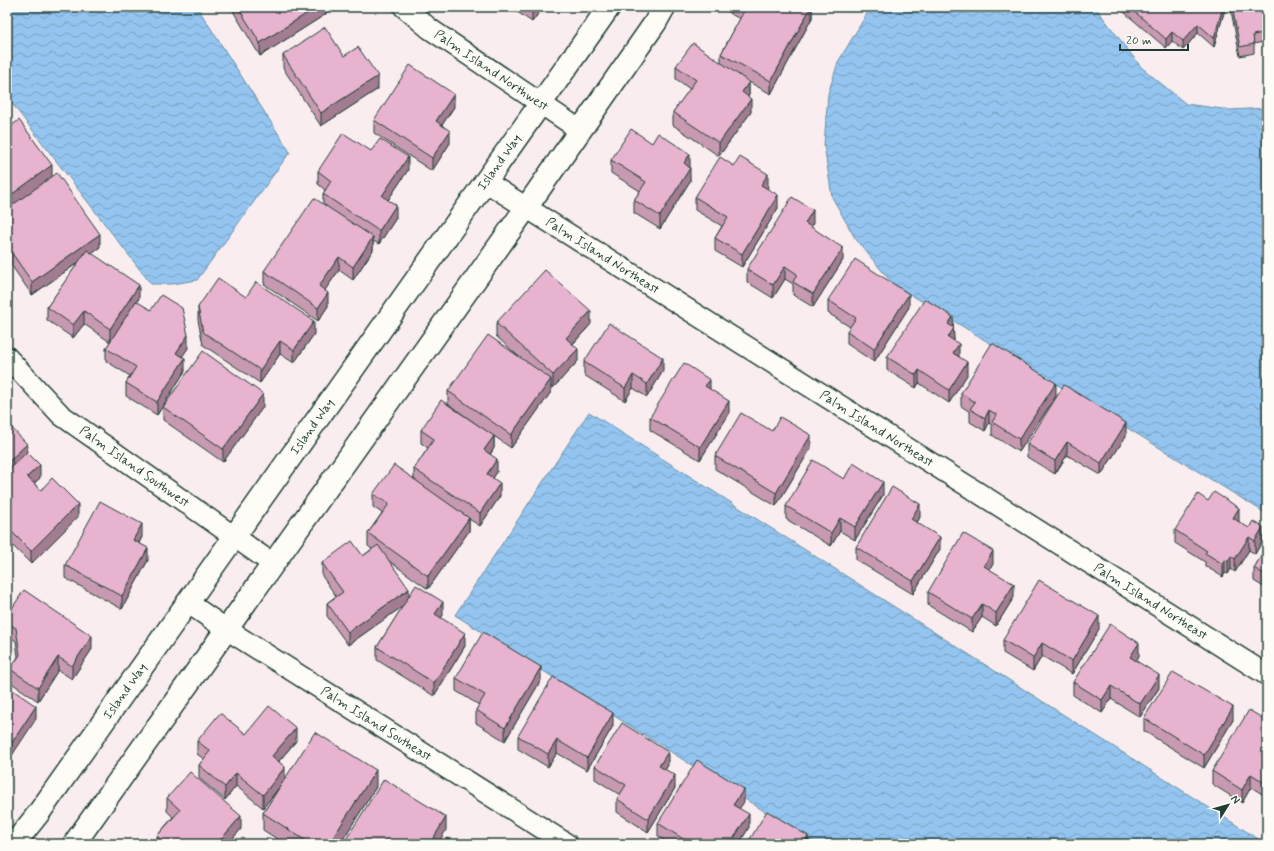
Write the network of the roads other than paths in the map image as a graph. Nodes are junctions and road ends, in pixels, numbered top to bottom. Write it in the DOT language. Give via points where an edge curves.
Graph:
graph roads {
  1 [pos="404,7"];
  2 [pos="609,7"];
  3 [pos="664,7"];
  4 [pos="540,104"];
  5 [pos="580,130"];
  6 [pos="486,182"];
  7 [pos="526,208"];
  8 [pos="7,357"];
  9 [pos="235,536"];
  10 [pos="273,564"];
  11 [pos="187,602"];
  12 [pos="226,629"];
  13 [pos="1267,675"];
  14 [pos="14,844"];
  15 [pos="74,844"];
  16 [pos="567,844"];
  1 -- 4 [label="street, Palm Island Northwest" via="430,29"];
  2 -- 4 [label="street, Island Way"];
  3 -- 5 [label="street"];
  4 -- 5 [label="street, Palm Island Northwest"];
  4 -- 6 [label="street, Island Way"];
  5 -- 7 [label="street"];
  6 -- 7 [label="street, Palm Island Northeast"];
  6 -- 9 [label="street, Island Way"];
  7 -- 10 [label="street"];
  7 -- 13 [label="street, Palm Island Northeast"];
  8 -- 9 [label="street, Palm Island Southwest" via="61,415"];
  9 -- 10 [label="street, Palm Island Southwest"];
  9 -- 11 [label="street, Island Way"];
  10 -- 12 [label="street"];
  11 -- 12 [label="street, Palm Island Southeast"];
  11 -- 14 [label="street, Island Way" via="38,814"];
  12 -- 15 [label="street"];
  12 -- 16 [label="street, Palm Island Southeast"];
}
